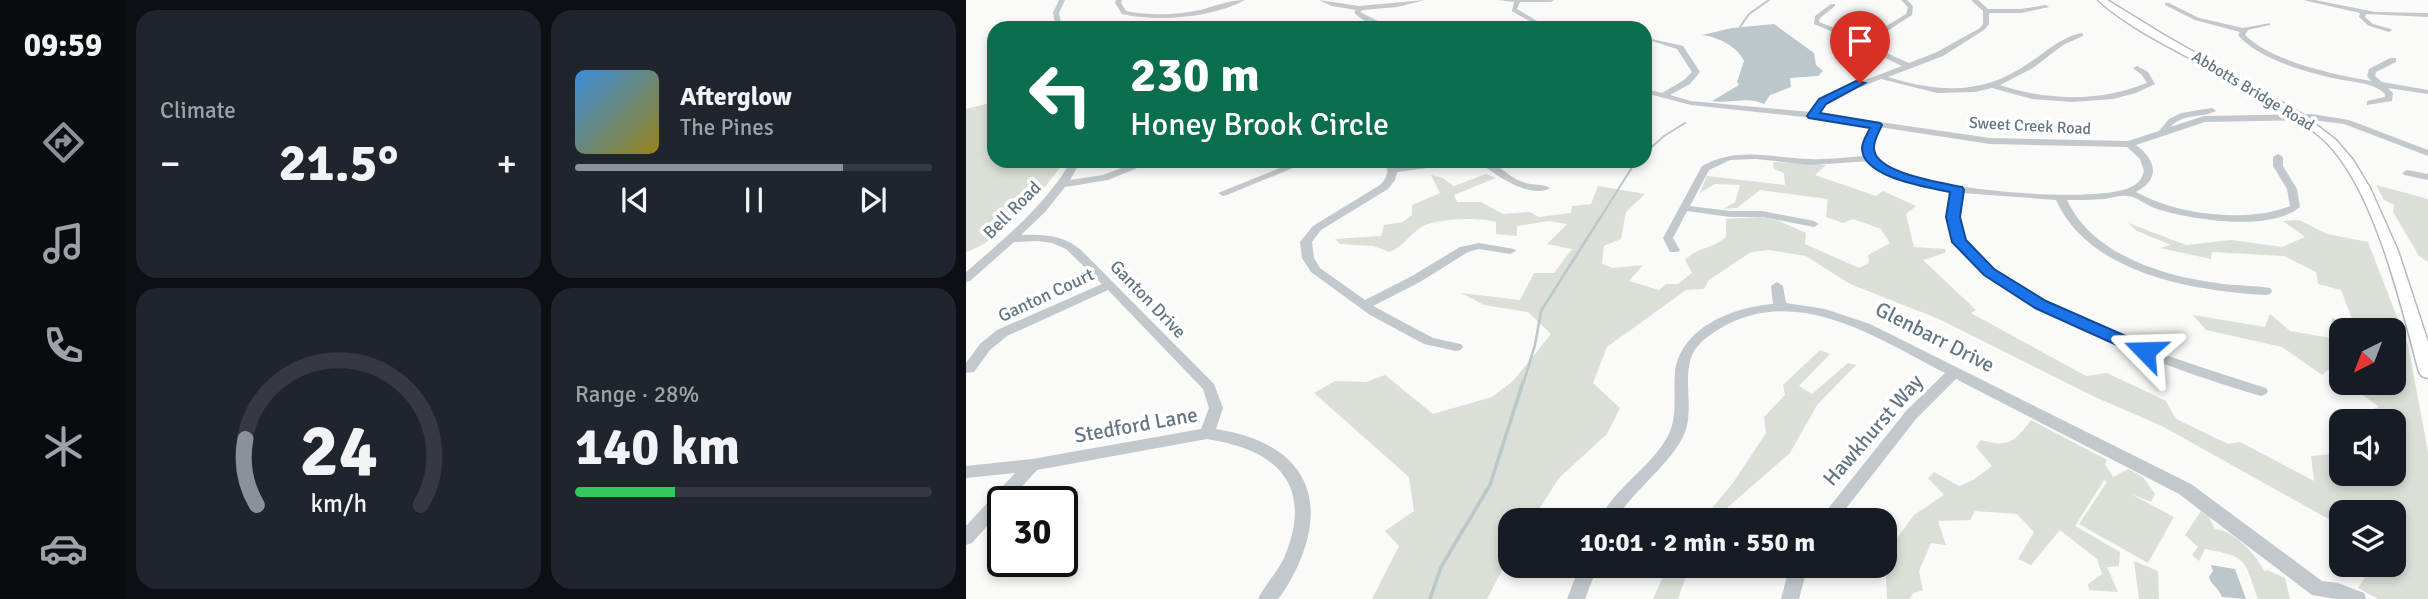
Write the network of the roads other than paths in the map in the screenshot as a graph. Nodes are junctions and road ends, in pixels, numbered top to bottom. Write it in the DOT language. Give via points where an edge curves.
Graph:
graph roads {
  1 [pos="1062,0"];
  2 [pos="1119,0"];
  3 [pos="1242,0"];
  4 [pos="1322,0"];
  5 [pos="1422,0"];
  6 [pos="1501,0"];
  7 [pos="1518,0"];
  8 [pos="1551,0"];
  9 [pos="1904,0"];
  10 [pos="1974,0"];
  11 [pos="2102,0"];
  12 [pos="2306,0"];
  13 [pos="2167,4"];
  14 [pos="1833,5"];
  15 [pos="2046,7"];
  16 [pos="1362,8"];
  17 [pos="1986,11"];
  18 [pos="2364,12"];
  19 [pos="2428,15"];
  20 [pos="1145,17"];
  21 [pos="1058,21"];
  22 [pos="1135,21"];
  23 [pos="1372,21"];
  24 [pos="1534,21"];
  25 [pos="2268,24"];
  26 [pos="2242,30"];
  27 [pos="2389,30"];
  28 [pos="2081,35"];
  29 [pos="1871,38"];
  30 [pos="1654,40"];
  31 [pos="2393,60"];
  32 [pos="1907,65"];
  33 [pos="2137,68"];
  34 [pos="1879,76"];
  35 [pos="2242,82"];
  36 [pos="1994,86"];
  37 [pos="2381,86"];
  38 [pos="2428,92"];
  39 [pos="1652,93"];
  40 [pos="1662,96"];
  41 [pos="2370,103"];
  42 [pos="2282,114"];
  43 [pos="1813,116"];
  44 [pos="2300,117"];
  45 [pos="1876,125"];
  46 [pos="2163,132"];
  47 [pos="2129,144"];
  48 [pos="2426,151"];
  49 [pos="2278,157"];
  50 [pos="1870,158"];
  51 [pos="1072,168"];
  52 [pos="1130,168"];
  53 [pos="1287,168"];
  54 [pos="1391,168"];
  55 [pos="1493,168"];
  56 [pos="2407,173"];
  57 [pos="2428,177"];
  58 [pos="1064,182"];
  59 [pos="1545,188"];
  60 [pos="1957,190"];
  61 [pos="2127,192"];
  62 [pos="1223,193"];
  63 [pos="2060,197"];
  64 [pos="1685,208"];
  65 [pos="1814,224"];
  66 [pos="1011,239"];
  67 [pos="1674,250"];
  68 [pos="1510,251"];
  69 [pos="966,278"];
  70 [pos="1110,285"];
  71 [pos="1777,286"];
  72 [pos="2266,291"];
  73 [pos="1365,305"];
  74 [pos="1780,306"];
  75 [pos="1456,347"];
  76 [pos="969,369"];
  77 [pos="1955,372"];
  78 [pos="2428,372"];
  79 [pos="2261,391"];
  80 [pos="1207,433"];
  81 [pos="1032,465"];
  82 [pos="966,472"];
  83 [pos="1614,508"];
  84 [pos="1837,508"];
  85 [pos="966,538"];
  86 [pos="1584,578"];
  87 [pos="1796,578"];
  88 [pos="2320,596"];
  89 [pos="1267,599"];
  90 [pos="1576,599"];
  91 [pos="1790,599"];
  92 [pos="2357,599"];
  1 -- 21 [label="street"];
  2 -- 20 [label="street" via="1124,13"];
  3 -- 20 [label="street"];
  4 -- 16 [label="street"];
  5 -- 16 [label="street"];
  6 -- 7 [label="street"];
  7 -- 8 [label="street"];
  7 -- 24 [label="street" via="1514,10"];
  9 -- 29 [label="street" via="1911,7 1909,15"];
  10 -- 17 [label="street"];
  11 -- 35 [label="main road, Abbotts Bridge Road"];
  12 -- 18 [label="street"];
  13 -- 26 [label="street" via="2197,19"];
  14 -- 29 [label="street" via="1816,23"];
  15 -- 17 [label="street"];
  16 -- 23 [label="street" via="1357,12 1360,16"];
  17 -- 32 [label="street" via="1982,29 1940,54"];
  18 -- 19 [label="street"];
  18 -- 27 [label="street" via="2362,17 2368,23"];
  20 -- 22 [label="street"];
  25 -- 26 [label="street"];
  26 -- 37 [label="street" via="2246,41 2292,65"];
  28 -- 36 [label="street" via="2070,37 2016,76"];
  29 -- 32 [label="street" via="1879,52"];
  30 -- 40 [label="street" via="1680,48 1696,72"];
  31 -- 37 [label="street" via="2372,71"];
  32 -- 34 [label="street"];
  33 -- 36 [label="street" via="2151,84 2095,98 2040,98"];
  34 -- 36 [label="street" via="1937,92"];
  34 -- 43 [label="street" via="1831,96"];
  35 -- 42 [label="main road"];
  35 -- 44 [label="main road, Abbotts Bridge Road"];
  37 -- 38 [label="street"];
  37 -- 41 [label="street" via="2389,99"];
  39 -- 40 [label="street, Sweet Creek Road"];
  40 -- 43 [label="street, Sweet Creek Road"];
  42 -- 44 [label="street, Sweet Creek Road"];
  42 -- 46 [label="street, Sweet Creek Road" via="2200,112 2171,119"];
  43 -- 45 [label="street, Sweet Creek Road"];
  44 -- 46 [label="street, Sweet Creek Road" via="2219,117"];
  44 -- 48 [label="street" via="2346,122"];
  44 -- 78 [label="main road, Abbotts Bridge Road" via="2331,141 2352,168 2396,267"];
  45 -- 47 [label="street, Sweet Creek Road" via="1990,141"];
  45 -- 50 [label="street" via="1868,146"];
  46 -- 47 [label="street, Sweet Creek Road"];
  47 -- 61 [label="street" via="2144,154 2149,171 2143,183"];
  49 -- 61 [label="street" via="2278,166 2292,189 2294,207 2283,215 2183,211"];
  50 -- 60 [label="street" via="1896,175"];
  50 -- 64 [label="street" via="1810,162 1723,158 1705,168"];
  51 -- 58 [label="street, Bell Road"];
  52 -- 58 [label="street" via="1105,178"];
  53 -- 62 [label="street"];
  54 -- 73 [label="street" via="1390,180 1375,194 1317,228 1306,242 1307,258 1315,270"];
  55 -- 59 [label="street" via="1520,186"];
  56 -- 57 [label="street"];
  58 -- 66 [label="street, Bell Road"];
  60 -- 63 [label="street"];
  60 -- 79 [label="street" via="1953,217 1959,242 1989,272 2040,304 2121,342"];
  61 -- 63 [label="street"];
  63 -- 72 [label="street" via="2072,220 2097,244 2129,261 2208,287"];
  64 -- 65 [label="street" via="1762,214"];
  64 -- 67 [label="street" via="1668,238"];
  66 -- 69 [label="street, Bell Road"];
  66 -- 70 [label="street, Ganton Drive" via="1067,242"];
  68 -- 73 [label="street" via="1479,246 1464,249"];
  70 -- 76 [label="street, Ganton Court" via="1002,333 985,346"];
  70 -- 80 [label="street, Ganton Drive" via="1209,387 1216,408"];
  71 -- 74 [label="street"];
  73 -- 75 [label="street" via="1429,341"];
  74 -- 77 [label="street, Glenbarr Drive" via="1832,313"];
  74 -- 83 [label="street, Glenbarr Drive" via="1738,315 1699,336 1681,370 1679,431 1666,452"];
  77 -- 84 [label="street, Hawkhurst Way" via="1911,415"];
  77 -- 88 [label="street, Glenbarr Drive" via="2185,489"];
  80 -- 81 [label="street, Stedford Lane"];
  80 -- 89 [label="street, Stedford Lane" via="1234,436 1262,447 1301,489 1303,524 1293,559"];
  81 -- 82 [label="street, Stedford Lane"];
  81 -- 85 [label="street"];
  86 -- 90 [label="street"];
  87 -- 91 [label="street"];
  88 -- 92 [label="street, Glenbarr Drive" via="2338,592"];
}
